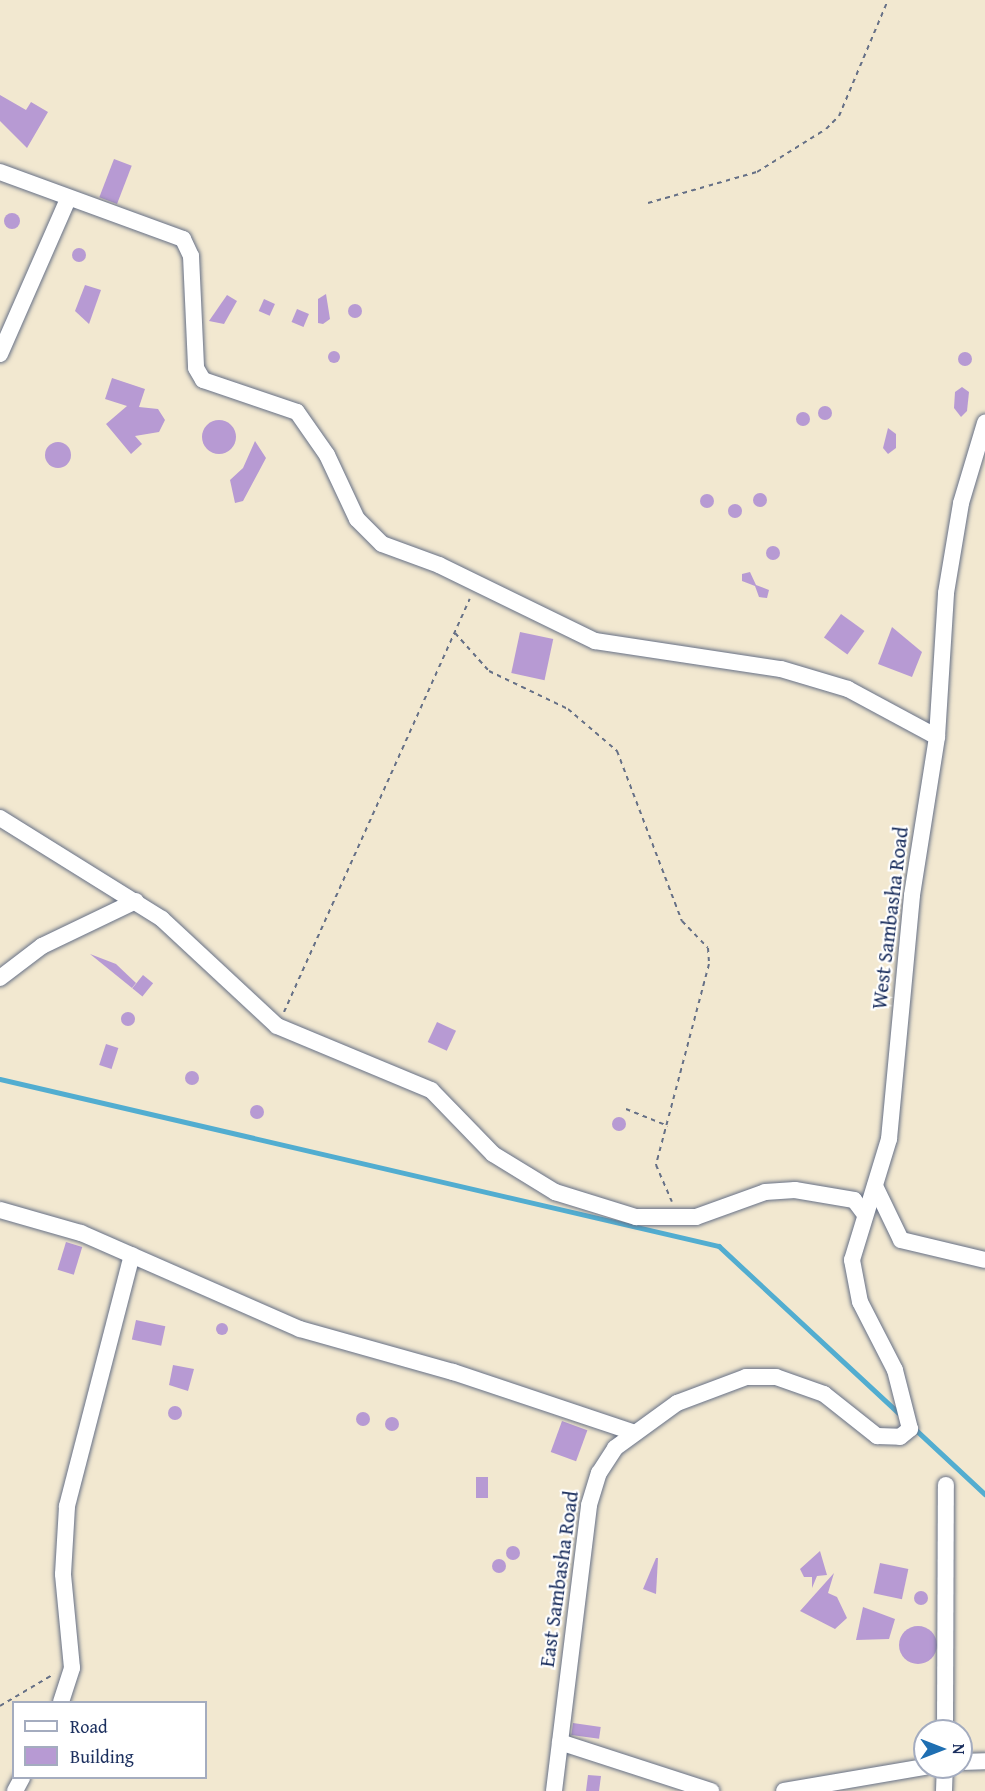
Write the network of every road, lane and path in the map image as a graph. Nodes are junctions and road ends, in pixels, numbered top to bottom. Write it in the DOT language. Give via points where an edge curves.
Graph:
graph roads {
  1 [pos="888,0"];
  2 [pos="0,172"];
  3 [pos="68,199"];
  4 [pos="648,203"];
  5 [pos="0,354"];
  6 [pos="985,423"];
  7 [pos="477,585"];
  8 [pos="455,633"];
  9 [pos="937,737"];
  10 [pos="0,818"];
  11 [pos="136,901"];
  12 [pos="0,978"];
  13 [pos="278,1026"];
  14 [pos="626,1109"];
  15 [pos="668,1126"];
  16 [pos="875,1186"];
  17 [pos="0,1210"];
  18 [pos="863,1212"];
  19 [pos="681,1218"];
  20 [pos="132,1255"];
  21 [pos="985,1260"];
  22 [pos="632,1432"];
  23 [pos="900,1437"];
  24 [pos="946,1485"];
  25 [pos="72,1668"];
  26 [pos="61,1701"];
  27 [pos="0,1706"];
  28 [pos="945,1719"];
  29 [pos="560,1742"];
  30 [pos="913,1769"];
  31 [pos="554,1791"];
  32 [pos="711,1791"];
  33 [pos="784,1791"];
  1 -- 4 [label="path" via="834,123 757,172"];
  2 -- 3 [label="street"];
  3 -- 5 [label="street"];
  3 -- 7 [label="street" via="183,239 191,256 196,368 203,380 297,412 327,455 368,535"];
  6 -- 9 [label="street, West Sambasha Road" via="954,537"];
  7 -- 8 [label="path"];
  7 -- 9 [label="street" via="595,642 703,653 848,689"];
  8 -- 13 [label="path"];
  8 -- 15 [label="path" via="489,671 568,709 617,751 682,921 707,946 709,963"];
  9 -- 16 [label="street, West Sambasha Road" via="912,895 889,1139"];
  10 -- 11 [label="street"];
  11 -- 12 [label="street" via="42,946"];
  11 -- 13 [label="street" via="183,936"];
  13 -- 19 [label="street" via="431,1090 493,1154 555,1192 622,1214"];
  14 -- 15 [label="path"];
  15 -- 19 [label="path" via="656,1170"];
  16 -- 18 [label="street, West Sambasha Road"];
  16 -- 21 [label="street" via="901,1240"];
  17 -- 20 [label="street" via="71,1230"];
  18 -- 19 [label="street" via="854,1200 795,1190 765,1192 716,1212"];
  18 -- 23 [label="street, West Sambasha Road" via="853,1276 868,1320 894,1370 910,1429"];
  20 -- 22 [label="street" via="300,1329 453,1372"];
  20 -- 25 [label="street" via="67,1506 63,1574"];
  22 -- 23 [label="street, East Sambasha Road" via="677,1403 722,1383 776,1377 824,1394 877,1436"];
  22 -- 29 [label="street, East Sambasha Road" via="607,1458 589,1505"];
  24 -- 28 [label="street"];
  25 -- 26 [label="street"];
  25 -- 27 [label="path"];
  29 -- 31 [label="street, East Sambasha Road"];
  29 -- 32 [label="street"];
  30 -- 33 [label="street"];
}
